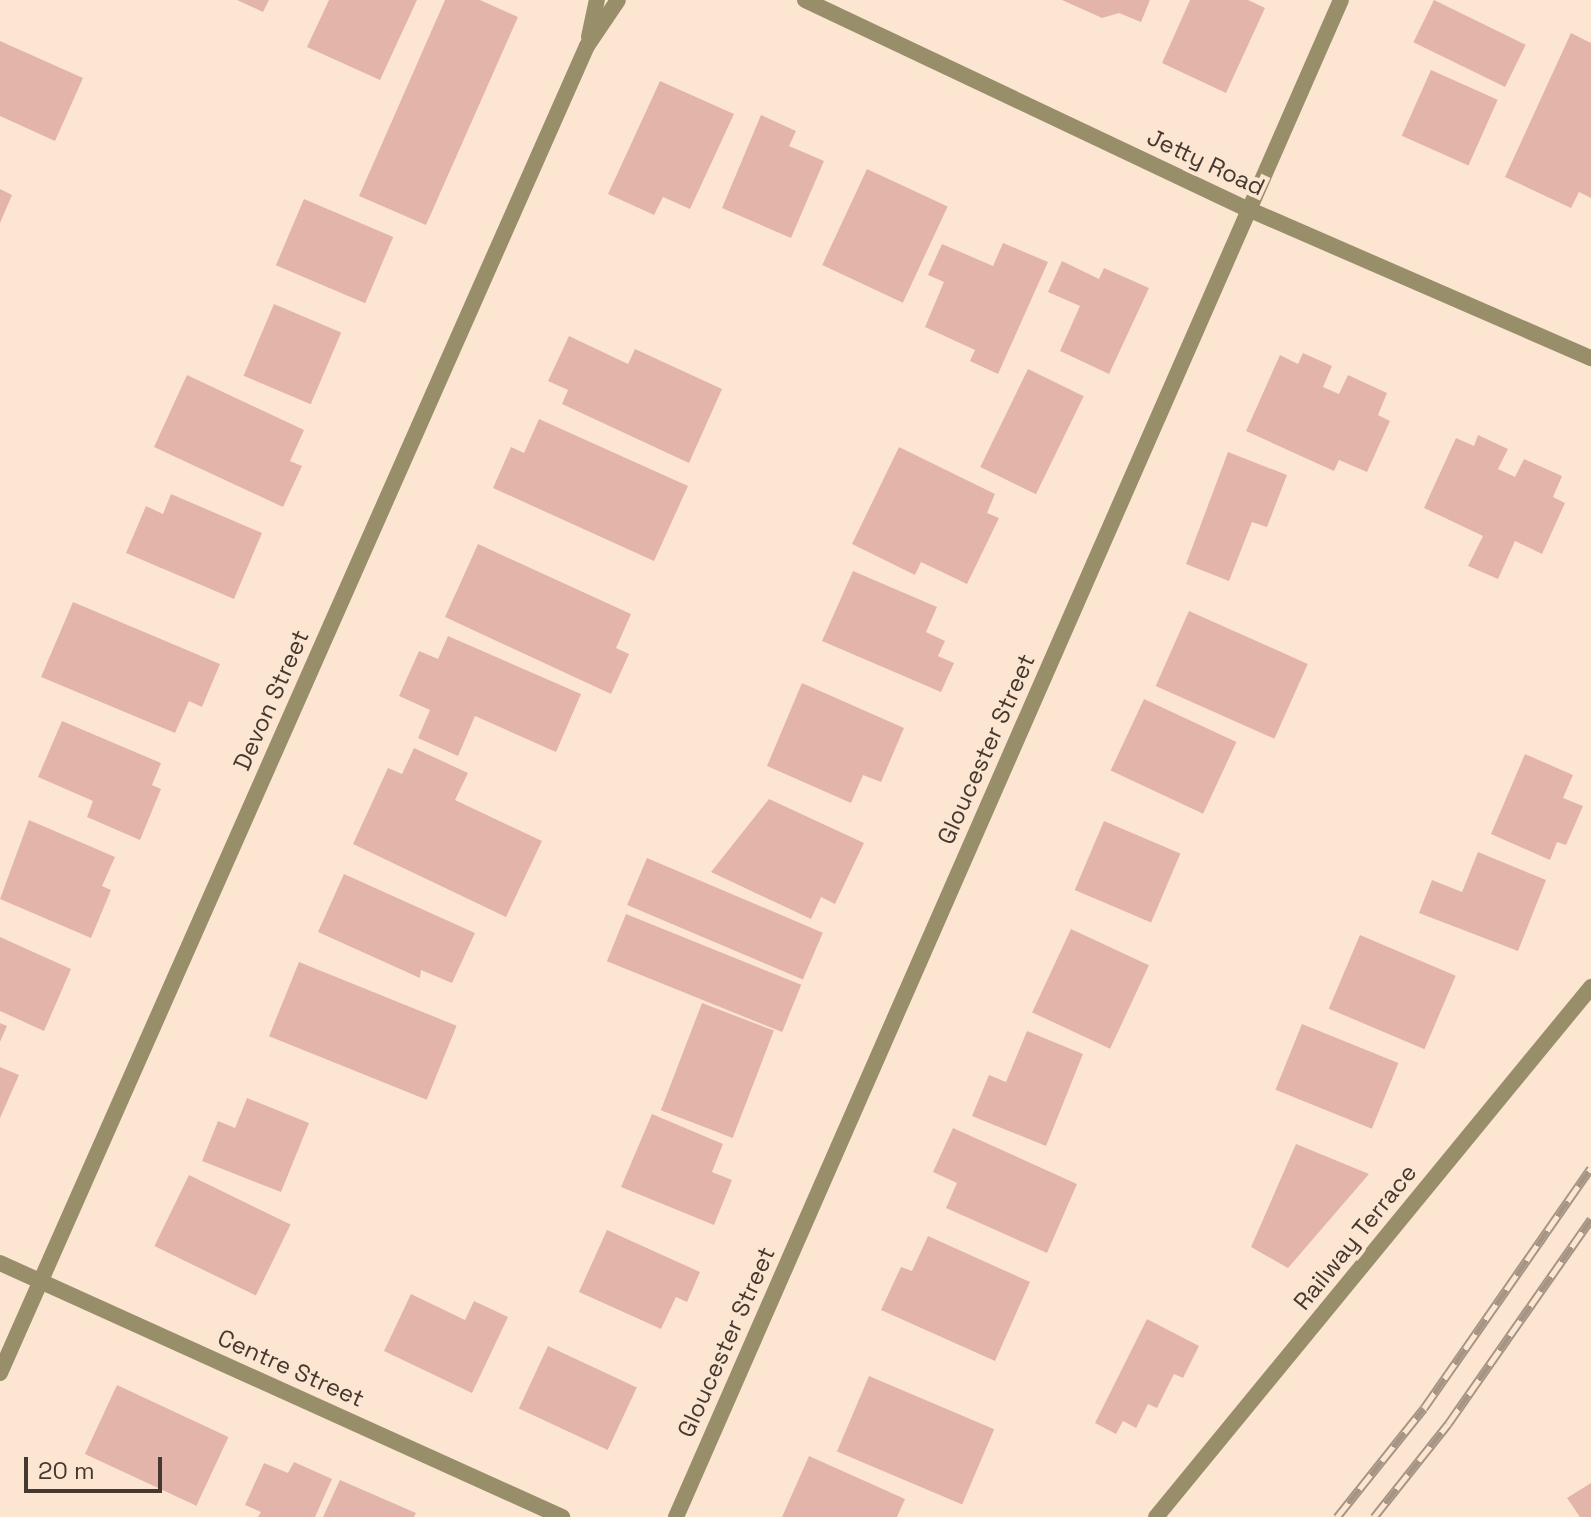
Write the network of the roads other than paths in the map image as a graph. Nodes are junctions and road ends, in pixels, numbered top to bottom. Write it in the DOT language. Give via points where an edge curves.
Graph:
graph roads {
  1 [pos="597,0"];
  2 [pos="618,0"];
  3 [pos="805,0"];
  4 [pos="1341,0"];
  5 [pos="587,46"];
  6 [pos="1248,209"];
  7 [pos="1591,358"];
  8 [pos="1591,987"];
  9 [pos="0,1263"];
  10 [pos="40,1281"];
  11 [pos="0,1373"];
  12 [pos="562,1517"];
  13 [pos="676,1517"];
  14 [pos="1156,1517"];
  1 -- 5 [label="street, Devon Street"];
  2 -- 5 [label="street, Devon Street"];
  3 -- 6 [label="street, Jetty Road"];
  4 -- 6 [label="street, Gloucester Street"];
  5 -- 10 [label="street, Devon Street"];
  6 -- 7 [label="street, Jetty Road"];
  6 -- 13 [label="street, Gloucester Street"];
  8 -- 14 [label="street, Railway Terrace"];
  9 -- 10 [label="street, Centre Street"];
  10 -- 11 [label="street, Devon Street"];
  10 -- 12 [label="street, Centre Street"];
}
